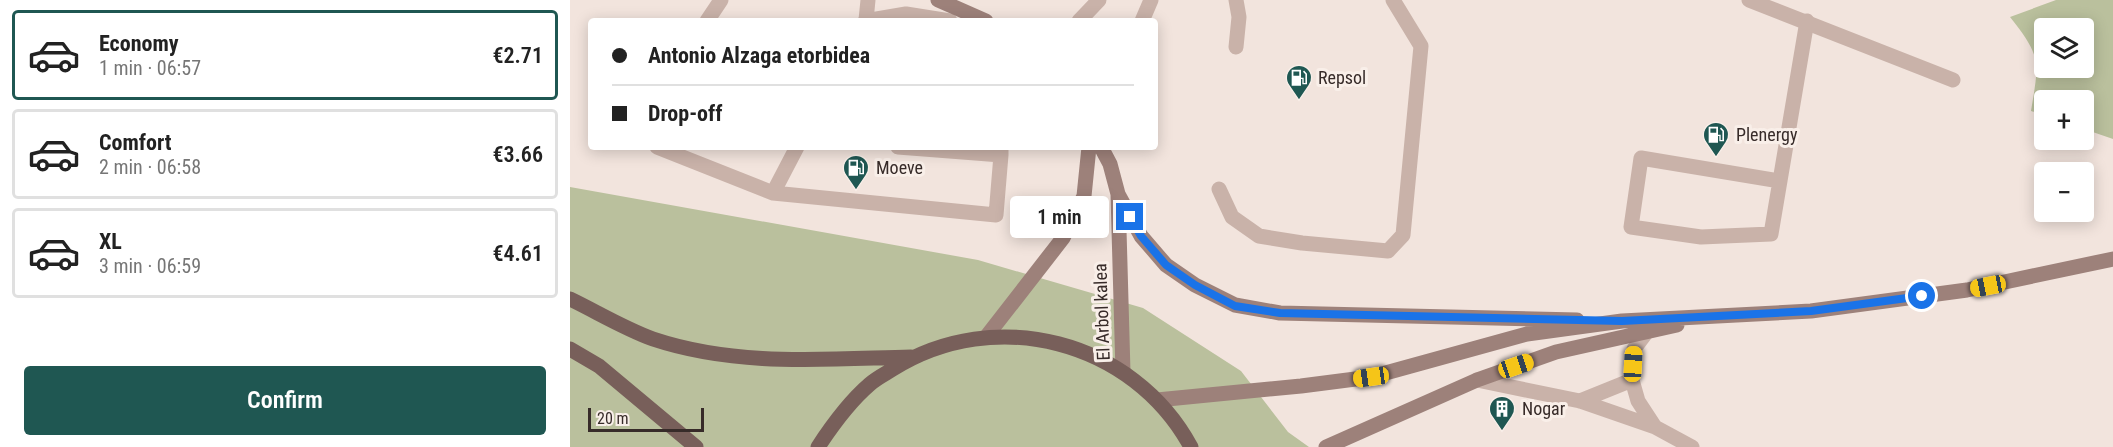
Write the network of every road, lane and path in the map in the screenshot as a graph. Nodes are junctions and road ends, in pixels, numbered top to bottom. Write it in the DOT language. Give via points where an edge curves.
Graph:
graph roads {
  1 [pos="721,0"];
  2 [pos="868,0"];
  3 [pos="938,0"];
  4 [pos="1099,0"];
  5 [pos="1236,0"];
  6 [pos="1393,0"];
  7 [pos="1749,0"];
  8 [pos="709,18"];
  9 [pos="865,18"];
  10 [pos="879,18"];
  11 [pos="931,18"];
  12 [pos="979,18"];
  13 [pos="1082,18"];
  14 [pos="1807,21"];
  15 [pos="1236,47"];
  16 [pos="1953,80"];
  17 [pos="665,150"];
  18 [pos="795,150"];
  19 [pos="975,150"];
  20 [pos="1089,150"];
  21 [pos="1103,150"];
  22 [pos="1001,151"];
  23 [pos="1780,181"];
  24 [pos="1219,189"];
  25 [pos="773,193"];
  26 [pos="1118,194"];
  27 [pos="2113,260"];
  28 [pos="570,299"];
  29 [pos="1706,317"];
  30 [pos="1622,321"];
  31 [pos="1646,333"];
  32 [pos="986,337"];
  33 [pos="570,349"];
  34 [pos="911,357"];
  35 [pos="1123,372"];
  36 [pos="1477,380"];
  37 [pos="1632,380"];
  38 [pos="1157,400"];
  39 [pos="1580,401"];
  40 [pos="1655,428"];
  41 [pos="693,443"];
  42 [pos="818,447"];
  43 [pos="1191,447"];
  44 [pos="1326,447"];
  45 [pos="1692,447"];
  1 -- 8 [label="street"];
  2 -- 9 [label="street"];
  3 -- 12 [label="street"];
  4 -- 13 [label="street"];
  5 -- 15 [label="street"];
  6 -- 24 [label="street" via="1421,46 1403,235 1388,251 1259,236 1232,217"];
  7 -- 14 [label="street"];
  10 -- 11 [label="street" via="906,14"];
  14 -- 16 [label="street"];
  14 -- 23 [label="street"];
  17 -- 25 [label="street"];
  18 -- 25 [label="street"];
  19 -- 22 [label="street"];
  20 -- 32 [label="street" via="1084,196 1063,238"];
  21 -- 26 [label="street, El Arbol kalea"];
  22 -- 25 [label="street" via="996,215"];
  23 -- 23 [label="street" via="1641,158 1630,227 1701,237 1771,234"];
  26 -- 30 [label="street" via="1141,236 1166,265 1235,306 1280,313"];
  26 -- 35 [label="street, El Arbol kalea"];
  27 -- 29 [label="street" via="1967,290 1811,311"];
  28 -- 34 [label="main road" via="652,338 716,355 769,360"];
  29 -- 30 [label="street"];
  29 -- 31 [label="street"];
  30 -- 38 [label="street" via="1527,334 1371,377"];
  31 -- 36 [label="street" via="1556,352"];
  31 -- 37 [label="street" via="1634,348"];
  32 -- 34 [label="main road" via="948,344"];
  32 -- 35 [label="main road" via="1023,337 1058,343"];
  33 -- 41 [label="main road" via="599,366"];
  34 -- 42 [label="main road" via="871,383 837,417"];
  35 -- 38 [label="main road"];
  36 -- 39 [label="street"];
  36 -- 44 [label="street"];
  37 -- 39 [label="street"];
  37 -- 40 [label="street" via="1638,400"];
  38 -- 43 [label="main road"];
  39 -- 40 [label="street"];
  40 -- 45 [label="street"];
}
